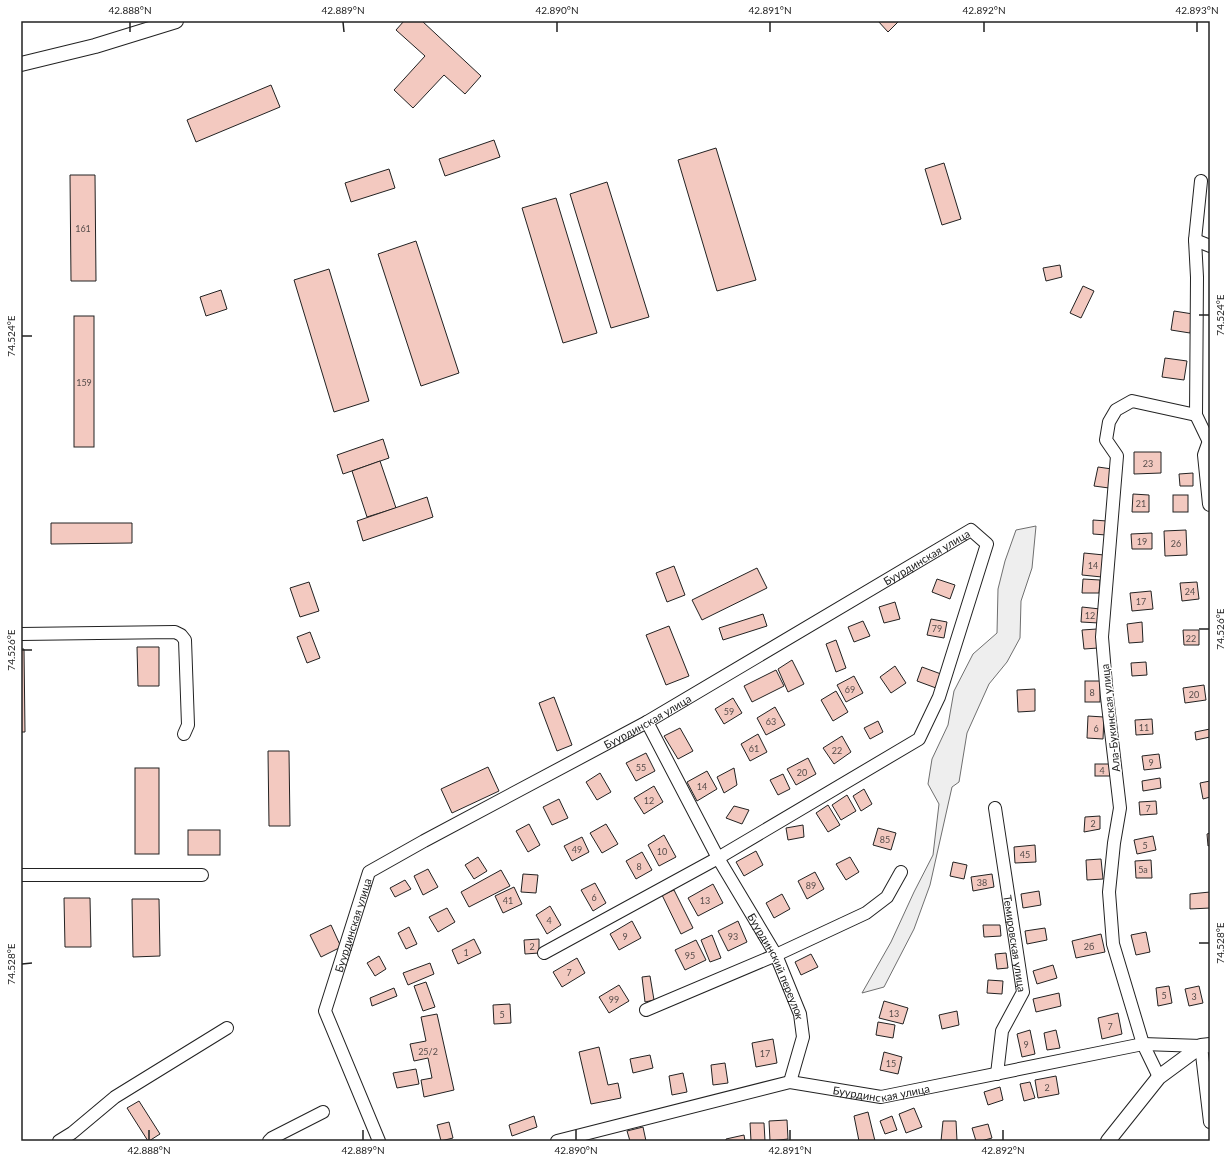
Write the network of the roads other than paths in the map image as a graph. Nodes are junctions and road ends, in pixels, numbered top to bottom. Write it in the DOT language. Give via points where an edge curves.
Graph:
graph roads {
  1 [pos="176,21"];
  2 [pos="21,64"];
  3 [pos="1201,181"];
  4 [pos="1195,240"];
  5 [pos="1210,246"];
  6 [pos="1196,415"];
  7 [pos="1209,441"];
  8 [pos="1210,504"];
  9 [pos="21,634"];
  10 [pos="647,722"];
  11 [pos="184,734"];
  12 [pos="995,808"];
  13 [pos="718,858"];
  14 [pos="901,872"];
  15 [pos="21,875"];
  16 [pos="202,875"];
  17 [pos="544,953"];
  18 [pos="776,955"];
  19 [pos="646,1010"];
  20 [pos="227,1028"];
  21 [pos="1143,1044"];
  22 [pos="1206,1045"];
  23 [pos="997,1074"];
  24 [pos="1159,1077"];
  25 [pos="790,1082"];
  26 [pos="323,1112"];
  27 [pos="1210,1122"];
  28 [pos="59,1141"];
  29 [pos="269,1141"];
  30 [pos="379,1141"];
  31 [pos="557,1141"];
  32 [pos="1108,1141"];
  1 -- 2 [label="street" via="95,46"];
  3 -- 4 [label="street"];
  4 -- 5 [label="street"];
  4 -- 6 [label="street"];
  6 -- 7 [label="street"];
  6 -- 21 [label="street, Ала-Букинская улица" via="1132,401 1116,410 1109,422 1106,440 1117,456 1102,637 1120,808 1109,892 1113,944"];
  7 -- 8 [label="street" via="1205,455"];
  9 -- 11 [label="street" via="175,632 181,635 185,640 188,725"];
  10 -- 13 [label="street, Буурдинский переулок"];
  10 -- 13 [label="street, Буурдинская улица" via="971,530 988,544 939,697 918,739"];
  10 -- 30 [label="street, Буурдинская улица" via="369,872 325,1011"];
  12 -- 23 [label="street, Темировская улица" via="1023,992 1002,1031"];
  13 -- 17 [label="street"];
  13 -- 18 [label="street, Буурдинский переулок"];
  14 -- 18 [label="street" via="887,897 866,913"];
  15 -- 16 [label="street"];
  18 -- 19 [label="street"];
  18 -- 25 [label="street, Буурдинский переулок" via="800,1014 803,1037"];
  20 -- 28 [label="street" via="115,1097"];
  21 -- 22 [label="street, Буурдинская улица"];
  21 -- 23 [label="street, Буурдинская улица"];
  21 -- 24 [label="street"];
  22 -- 24 [label="street"];
  22 -- 27 [label="street"];
  23 -- 25 [label="street, Буурдинская улица" via="881,1097"];
  24 -- 32 [label="street"];
  25 -- 31 [label="street, Буурдинская улица"];
  26 -- 29 [label="street"];
}
